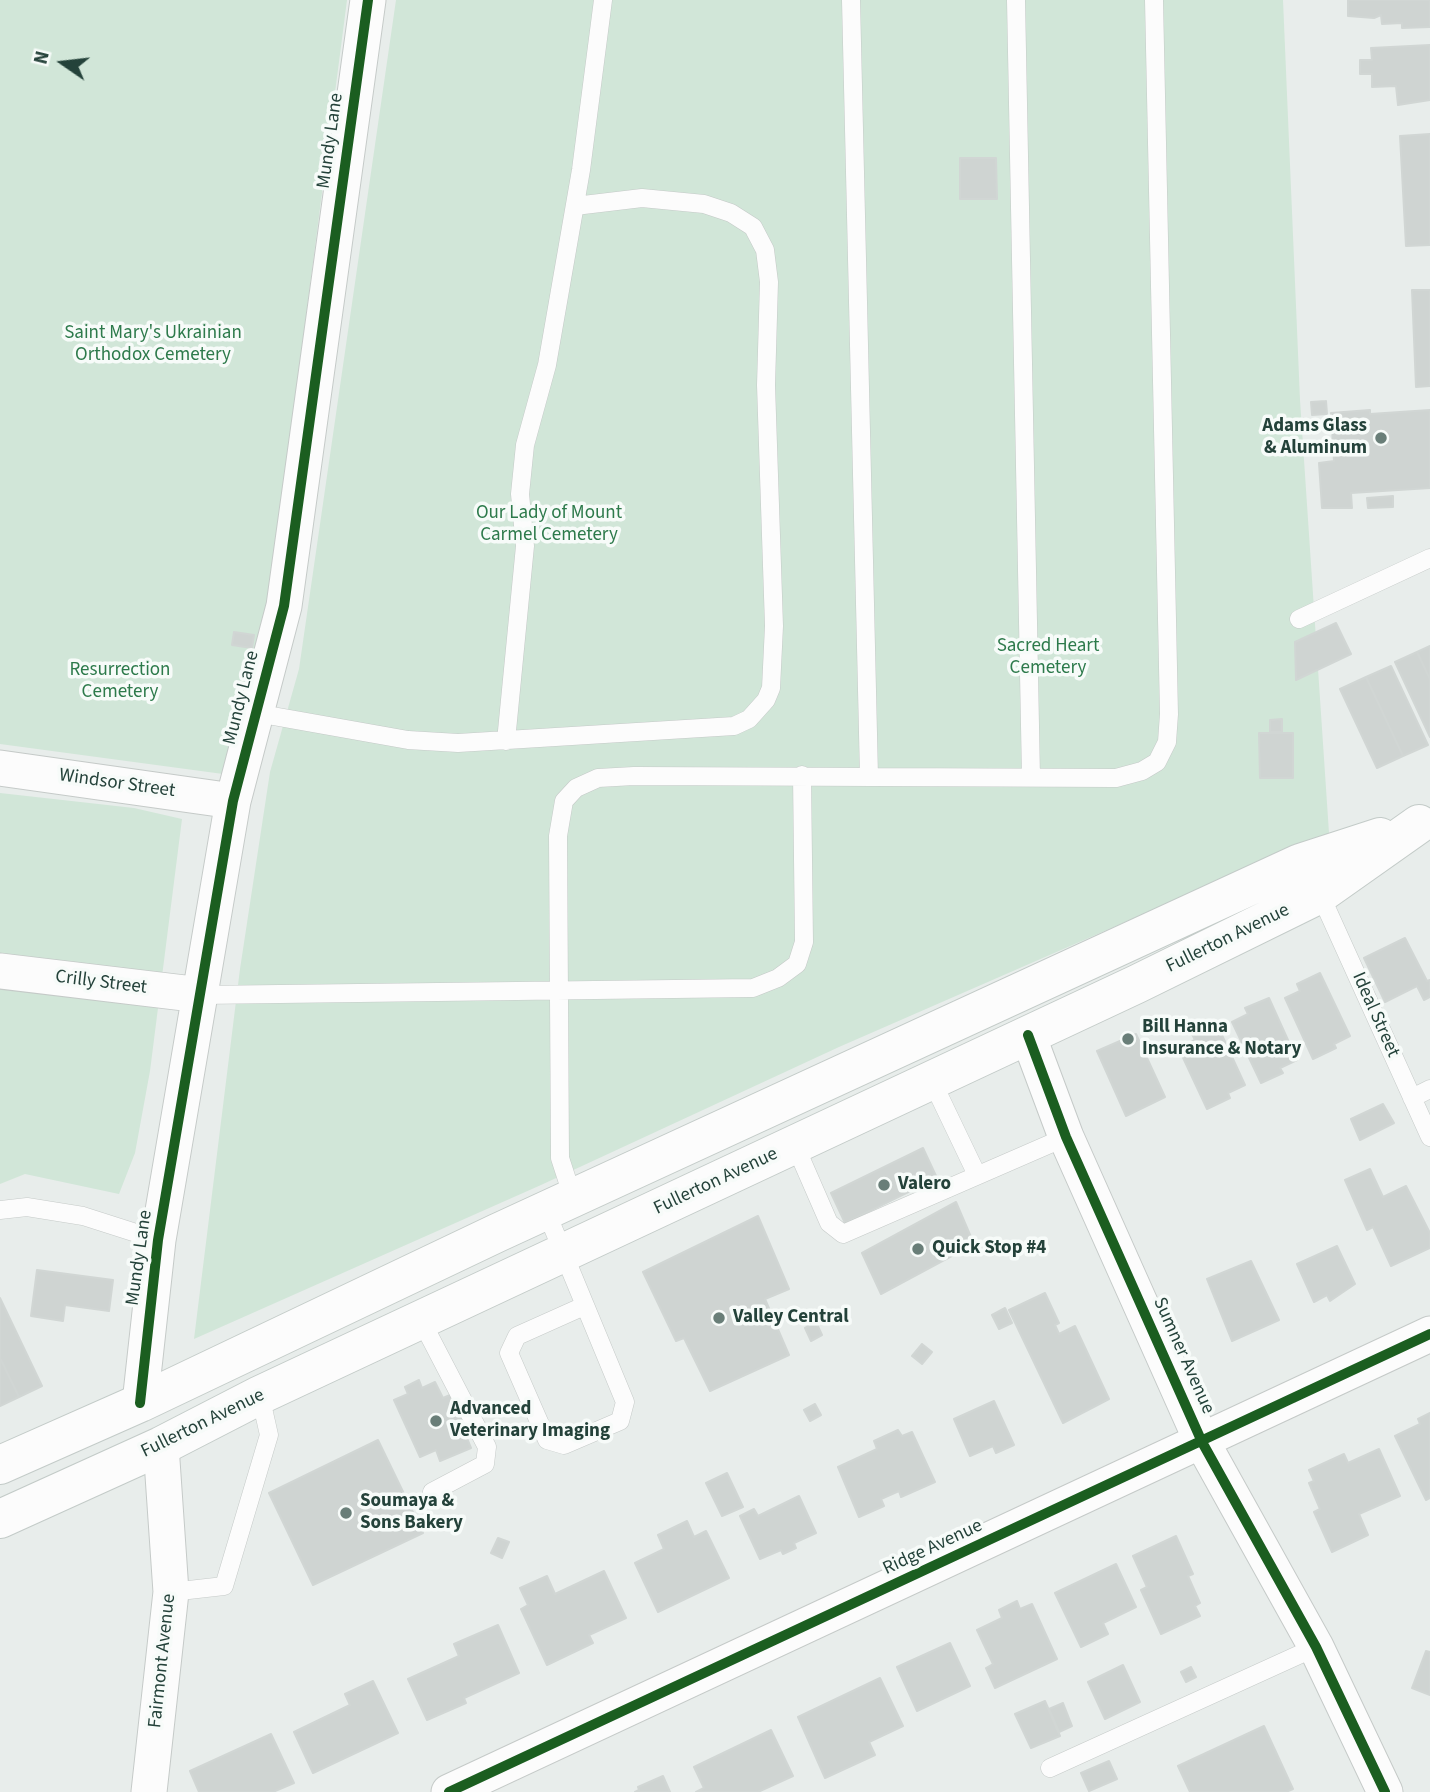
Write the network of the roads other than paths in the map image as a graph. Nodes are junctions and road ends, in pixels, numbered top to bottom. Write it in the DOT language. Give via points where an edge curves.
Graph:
graph roads {
  1 [pos="368,0"];
  2 [pos="603,0"];
  3 [pos="851,0"];
  4 [pos="1016,0"];
  5 [pos="1154,0"];
  6 [pos="575,206"];
  7 [pos="1430,558"];
  8 [pos="1299,619"];
  9 [pos="256,713"];
  10 [pos="506,741"];
  11 [pos="0,768"];
  12 [pos="802,775"];
  13 [pos="869,776"];
  14 [pos="1031,777"];
  15 [pos="233,801"];
  16 [pos="1425,822"];
  17 [pos="1320,894"];
  18 [pos="0,971"];
  19 [pos="559,992"];
  20 [pos="201,995"];
  21 [pos="1028,1035"];
  22 [pos="932,1081"];
  23 [pos="1430,1089"];
  24 [pos="1412,1098"];
  25 [pos="1066,1137"];
  26 [pos="1430,1137"];
  27 [pos="795,1145"];
  28 [pos="977,1175"];
  29 [pos="559,1204"];
  30 [pos="0,1210"];
  31 [pos="159,1240"];
  32 [pos="561,1254"];
  33 [pos="584,1306"];
  34 [pos="421,1320"];
  35 [pos="1430,1334"];
  36 [pos="260,1395"];
  37 [pos="140,1404"];
  38 [pos="1202,1442"];
  39 [pos="161,1446"];
  40 [pos="0,1465"];
  41 [pos="432,1492"];
  42 [pos="0,1519"];
  43 [pos="172,1592"];
  44 [pos="1316,1647"];
  45 [pos="1050,1768"];
  46 [pos="149,1792"];
  47 [pos="449,1792"];
  48 [pos="1385,1792"];
  1 -- 9 [label="street, Mundy Lane" via="284,606"];
  2 -- 6 [label="lane"];
  3 -- 13 [label="lane"];
  4 -- 14 [label="lane"];
  5 -- 14 [label="lane" via="1167,742 1157,762 1116,778"];
  6 -- 10 [label="lane" via="547,365 525,445 520,494 525,546"];
  6 -- 10 [label="lane" via="642,198 704,204 754,227 765,250 774,626 771,688 758,711 734,726"];
  7 -- 8 [label="lane"];
  9 -- 10 [label="lane" via="408,740"];
  9 -- 15 [label="street, Mundy Lane"];
  11 -- 15 [label="street, Windsor Street"];
  12 -- 13 [label="lane"];
  12 -- 19 [label="lane" via="804,942 797,964 753,988"];
  12 -- 19 [label="lane" via="598,778 576,788 564,801 558,836"];
  13 -- 14 [label="lane"];
  15 -- 20 [label="street, Mundy Lane"];
  16 -- 17 [label="main road, Fullerton Avenue"];
  16 -- 29 [label="main road, Fullerton Avenue" via="1300,863"];
  17 -- 21 [label="main road, Fullerton Avenue"];
  17 -- 24 [label="lane, Ideal Street"];
  18 -- 20 [label="street, Crilly Street"];
  19 -- 20 [label="lane"];
  19 -- 29 [label="lane"];
  20 -- 31 [label="street, Mundy Lane"];
  21 -- 22 [label="main road, Fullerton Avenue"];
  21 -- 25 [label="street, Sumner Avenue"];
  22 -- 27 [label="main road, Fullerton Avenue"];
  22 -- 28 [label="lane"];
  23 -- 24 [label="lane"];
  24 -- 26 [label="lane, Ideal Street"];
  25 -- 28 [label="lane"];
  25 -- 38 [label="street, Sumner Avenue"];
  27 -- 28 [label="lane" via="829,1223 843,1234"];
  27 -- 32 [label="main road, Fullerton Avenue"];
  29 -- 32 [label="lane"];
  29 -- 37 [label="main road, Fullerton Avenue"];
  30 -- 31 [label="lane" via="26,1207 83,1216"];
  31 -- 37 [label="street, Mundy Lane"];
  32 -- 33 [label="lane"];
  32 -- 34 [label="main road, Fullerton Avenue"];
  33 -- 33 [label="lane" via="625,1402 620,1421 564,1445 547,1440 509,1353 517,1336"];
  34 -- 36 [label="main road, Fullerton Avenue"];
  34 -- 41 [label="lane" via="487,1447 485,1464"];
  35 -- 38 [label="street, Ridge Avenue"];
  36 -- 39 [label="main road, Fullerton Avenue"];
  36 -- 43 [label="lane" via="269,1435 224,1586"];
  37 -- 40 [label="main road, Fullerton Avenue"];
  38 -- 44 [label="street, Sumner Avenue"];
  38 -- 47 [label="street, Ridge Avenue"];
  39 -- 42 [label="main road, Fullerton Avenue"];
  39 -- 43 [label="street, Fairmont Avenue"];
  43 -- 46 [label="street, Fairmont Avenue"];
  44 -- 45 [label="lane"];
  44 -- 48 [label="street, Sumner Avenue"];
}
